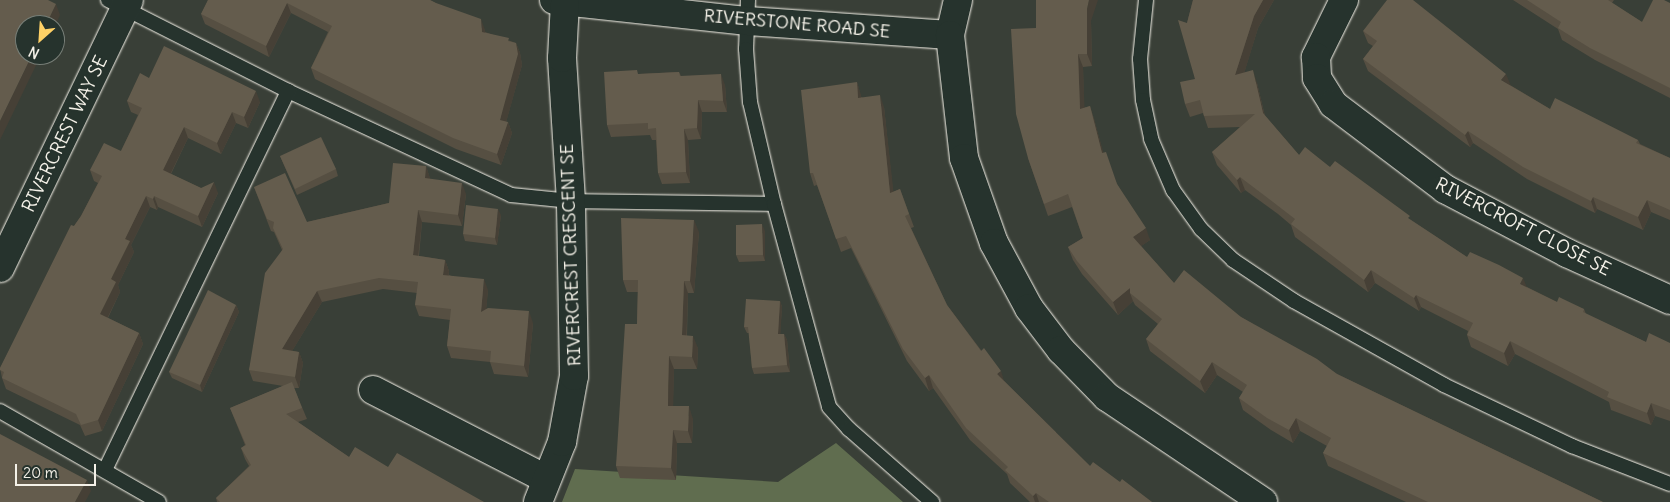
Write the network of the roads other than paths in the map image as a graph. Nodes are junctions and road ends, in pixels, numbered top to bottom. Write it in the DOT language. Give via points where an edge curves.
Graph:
graph roads {
  1 [pos="958,0"];
  2 [pos="1146,0"];
  3 [pos="1344,0"];
  4 [pos="560,2"];
  5 [pos="121,3"];
  6 [pos="748,10"];
  7 [pos="950,35"];
  8 [pos="288,91"];
  9 [pos="571,201"];
  10 [pos="774,204"];
  11 [pos="0,268"];
  12 [pos="1670,300"];
  13 [pos="373,390"];
  14 [pos="0,411"];
  15 [pos="105,470"];
  16 [pos="1670,484"];
  17 [pos="542,490"];
  18 [pos="158,502"];
  19 [pos="932,502"];
  20 [pos="1263,502"];
  1 -- 7 [label="street"];
  2 -- 16 [label="lane" via="1140,59 1143,100 1151,139 1174,190 1200,229 1233,260 1294,301 1444,385 1572,446"];
  3 -- 12 [label="street, RIVERCROFT CLOSE SE" via="1316,57 1317,78 1333,104 1445,189 1567,254"];
  4 -- 6 [label="street, RIVERSTONE ROAD SE"];
  4 -- 9 [label="street, RIVERCREST CRESCENT SE"];
  5 -- 8 [label="lane"];
  5 -- 11 [label="street, RIVERCREST WAY SE"];
  6 -- 7 [label="street, RIVERSTONE ROAD SE"];
  6 -- 10 [label="lane" via="746,50 750,102"];
  7 -- 20 [label="street" via="964,158 994,243 1029,308 1067,357 1107,397"];
  8 -- 9 [label="lane" via="511,195"];
  8 -- 15 [label="lane"];
  9 -- 10 [label="lane"];
  9 -- 17 [label="street, RIVERCREST CRESCENT SE" via="574,376 562,442"];
  10 -- 19 [label="lane" via="829,407 849,429"];
  13 -- 17 [label="street"];
  14 -- 15 [label="lane"];
  15 -- 18 [label="lane"];
}
